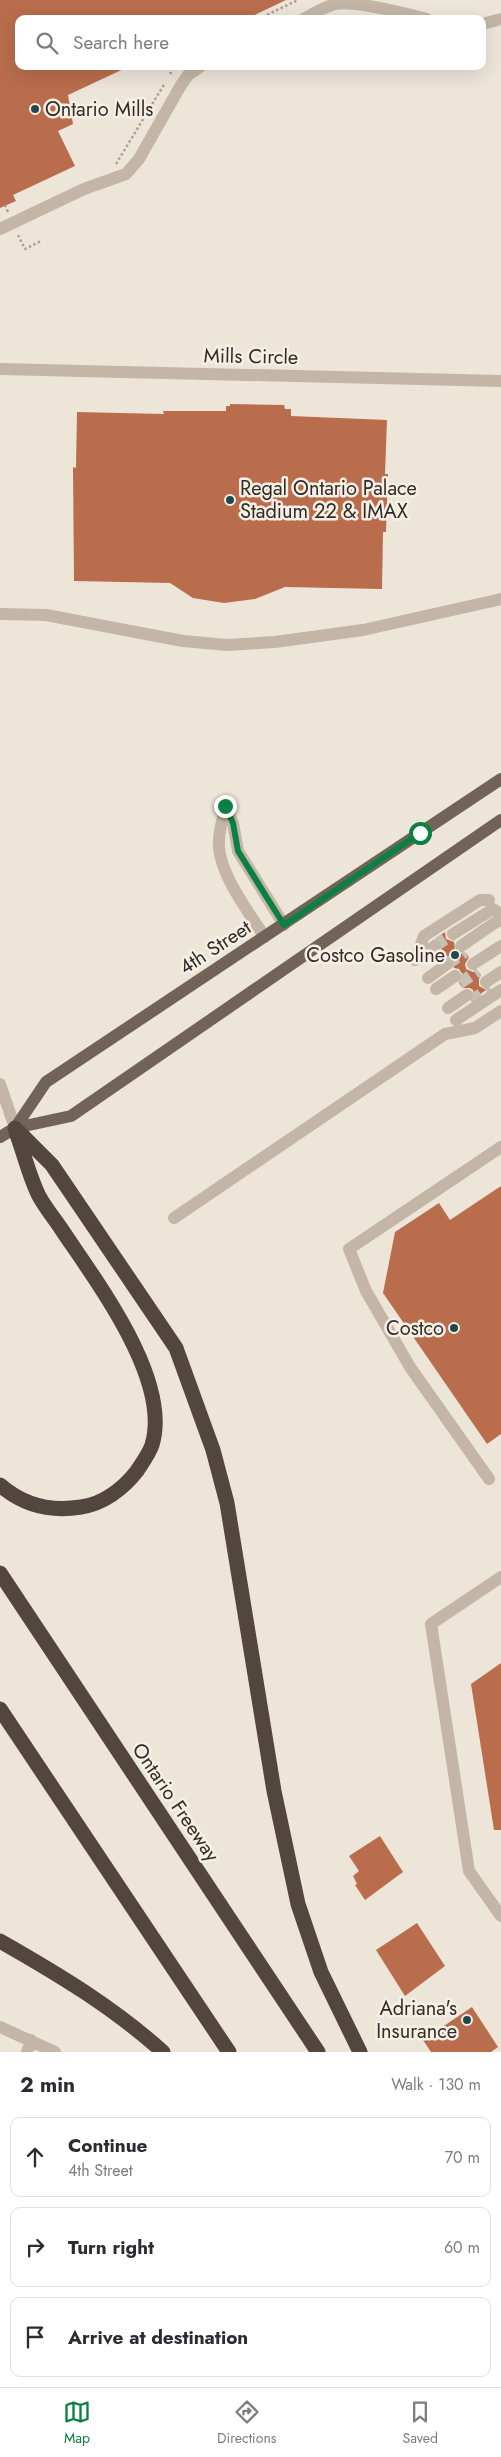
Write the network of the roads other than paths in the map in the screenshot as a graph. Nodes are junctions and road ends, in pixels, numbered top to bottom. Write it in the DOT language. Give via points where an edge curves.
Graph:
graph roads {
  1 [pos="311,15"];
  2 [pos="412,15"];
  3 [pos="501,19"];
  4 [pos="486,23"];
  5 [pos="195,70"];
  6 [pos="0,228"];
  7 [pos="0,369"];
  8 [pos="501,381"];
  9 [pos="501,599"];
  10 [pos="0,614"];
  11 [pos="501,779"];
  12 [pos="501,820"];
  13 [pos="495,902"];
  14 [pos="501,914"];
  15 [pos="501,921"];
  16 [pos="284,925"];
  17 [pos="501,928"];
  18 [pos="265,937"];
  19 [pos="433,943"];
  20 [pos="501,946"];
  21 [pos="501,955"];
  22 [pos="445,961"];
  23 [pos="501,972"];
  24 [pos="425,975"];
  25 [pos="457,980"];
  26 [pos="501,981"];
  27 [pos="492,987"];
  28 [pos="438,993"];
  29 [pos="469,998"];
  30 [pos="501,1011"];
  31 [pos="0,1084"];
  32 [pos="0,1116"];
  33 [pos="15,1128"];
  34 [pos="0,1137"];
  35 [pos="501,1147"];
  36 [pos="174,1218"];
  37 [pos="488,1478"];
  38 [pos="0,1485"];
  39 [pos="0,1573"];
  40 [pos="501,1576"];
  41 [pos="0,1709"];
  42 [pos="501,1916"];
  43 [pos="0,1941"];
  44 [pos="0,2027"];
  45 [pos="29,2046"];
  46 [pos="55,2052"];
  47 [pos="163,2052"];
  48 [pos="229,2052"];
  49 [pos="318,2052"];
  50 [pos="360,2052"];
  1 -- 2 [label="street" via="336,3 346,2"];
  3 -- 4 [label="street"];
  5 -- 6 [label="street" via="181,85 139,159 126,174 84,189"];
  7 -- 8 [label="street, Mills Circle"];
  9 -- 10 [label="street" via="363,630 275,642 227,644 183,641 46,615"];
  11 -- 16 [label="main road, 4th Street"];
  12 -- 33 [label="main road, 4th Street" via="71,1116"];
  13 -- 14 [label="street" via="451,931 493,908"];
  13 -- 19 [label="street" via="480,900 424,936 416,960"];
  15 -- 17 [label="street" via="463,949"];
  16 -- 18 [label="main road, 4th Street"];
  16 -- 18 [label="street" via="238,851 233,823 225,806 218,842 223,864"];
  18 -- 33 [label="main road, 4th Street" via="46,1082"];
  20 -- 21 [label="street" via="476,967"];
  22 -- 24 [label="street"];
  23 -- 27 [label="street"];
  25 -- 28 [label="street"];
  26 -- 27 [label="street"];
  27 -- 29 [label="street" via="452,1014"];
  30 -- 36 [label="street" via="475,1028 445,1034"];
  31 -- 33 [label="street"];
  32 -- 33 [label="street"];
  33 -- 34 [label="main road, 4th Street"];
  33 -- 38 [label="highway" via="39,1196 134,1343 150,1387 154,1416 152,1444 143,1462 132,1478 107,1498 65,1510 14,1497"];
  33 -- 50 [label="highway" via="52,1165 176,1348 213,1450 227,1503 274,1791 298,1904 321,1972"];
  35 -- 37 [label="street" via="349,1249 366,1291 410,1367"];
  39 -- 49 [label="highway, Ontario Freeway"];
  40 -- 42 [label="street" via="431,1624 469,1871"];
  41 -- 48 [label="highway"];
  43 -- 47 [label="highway" via="88,1993"];
  44 -- 45 [label="street"];
  45 -- 46 [label="street"];
}
